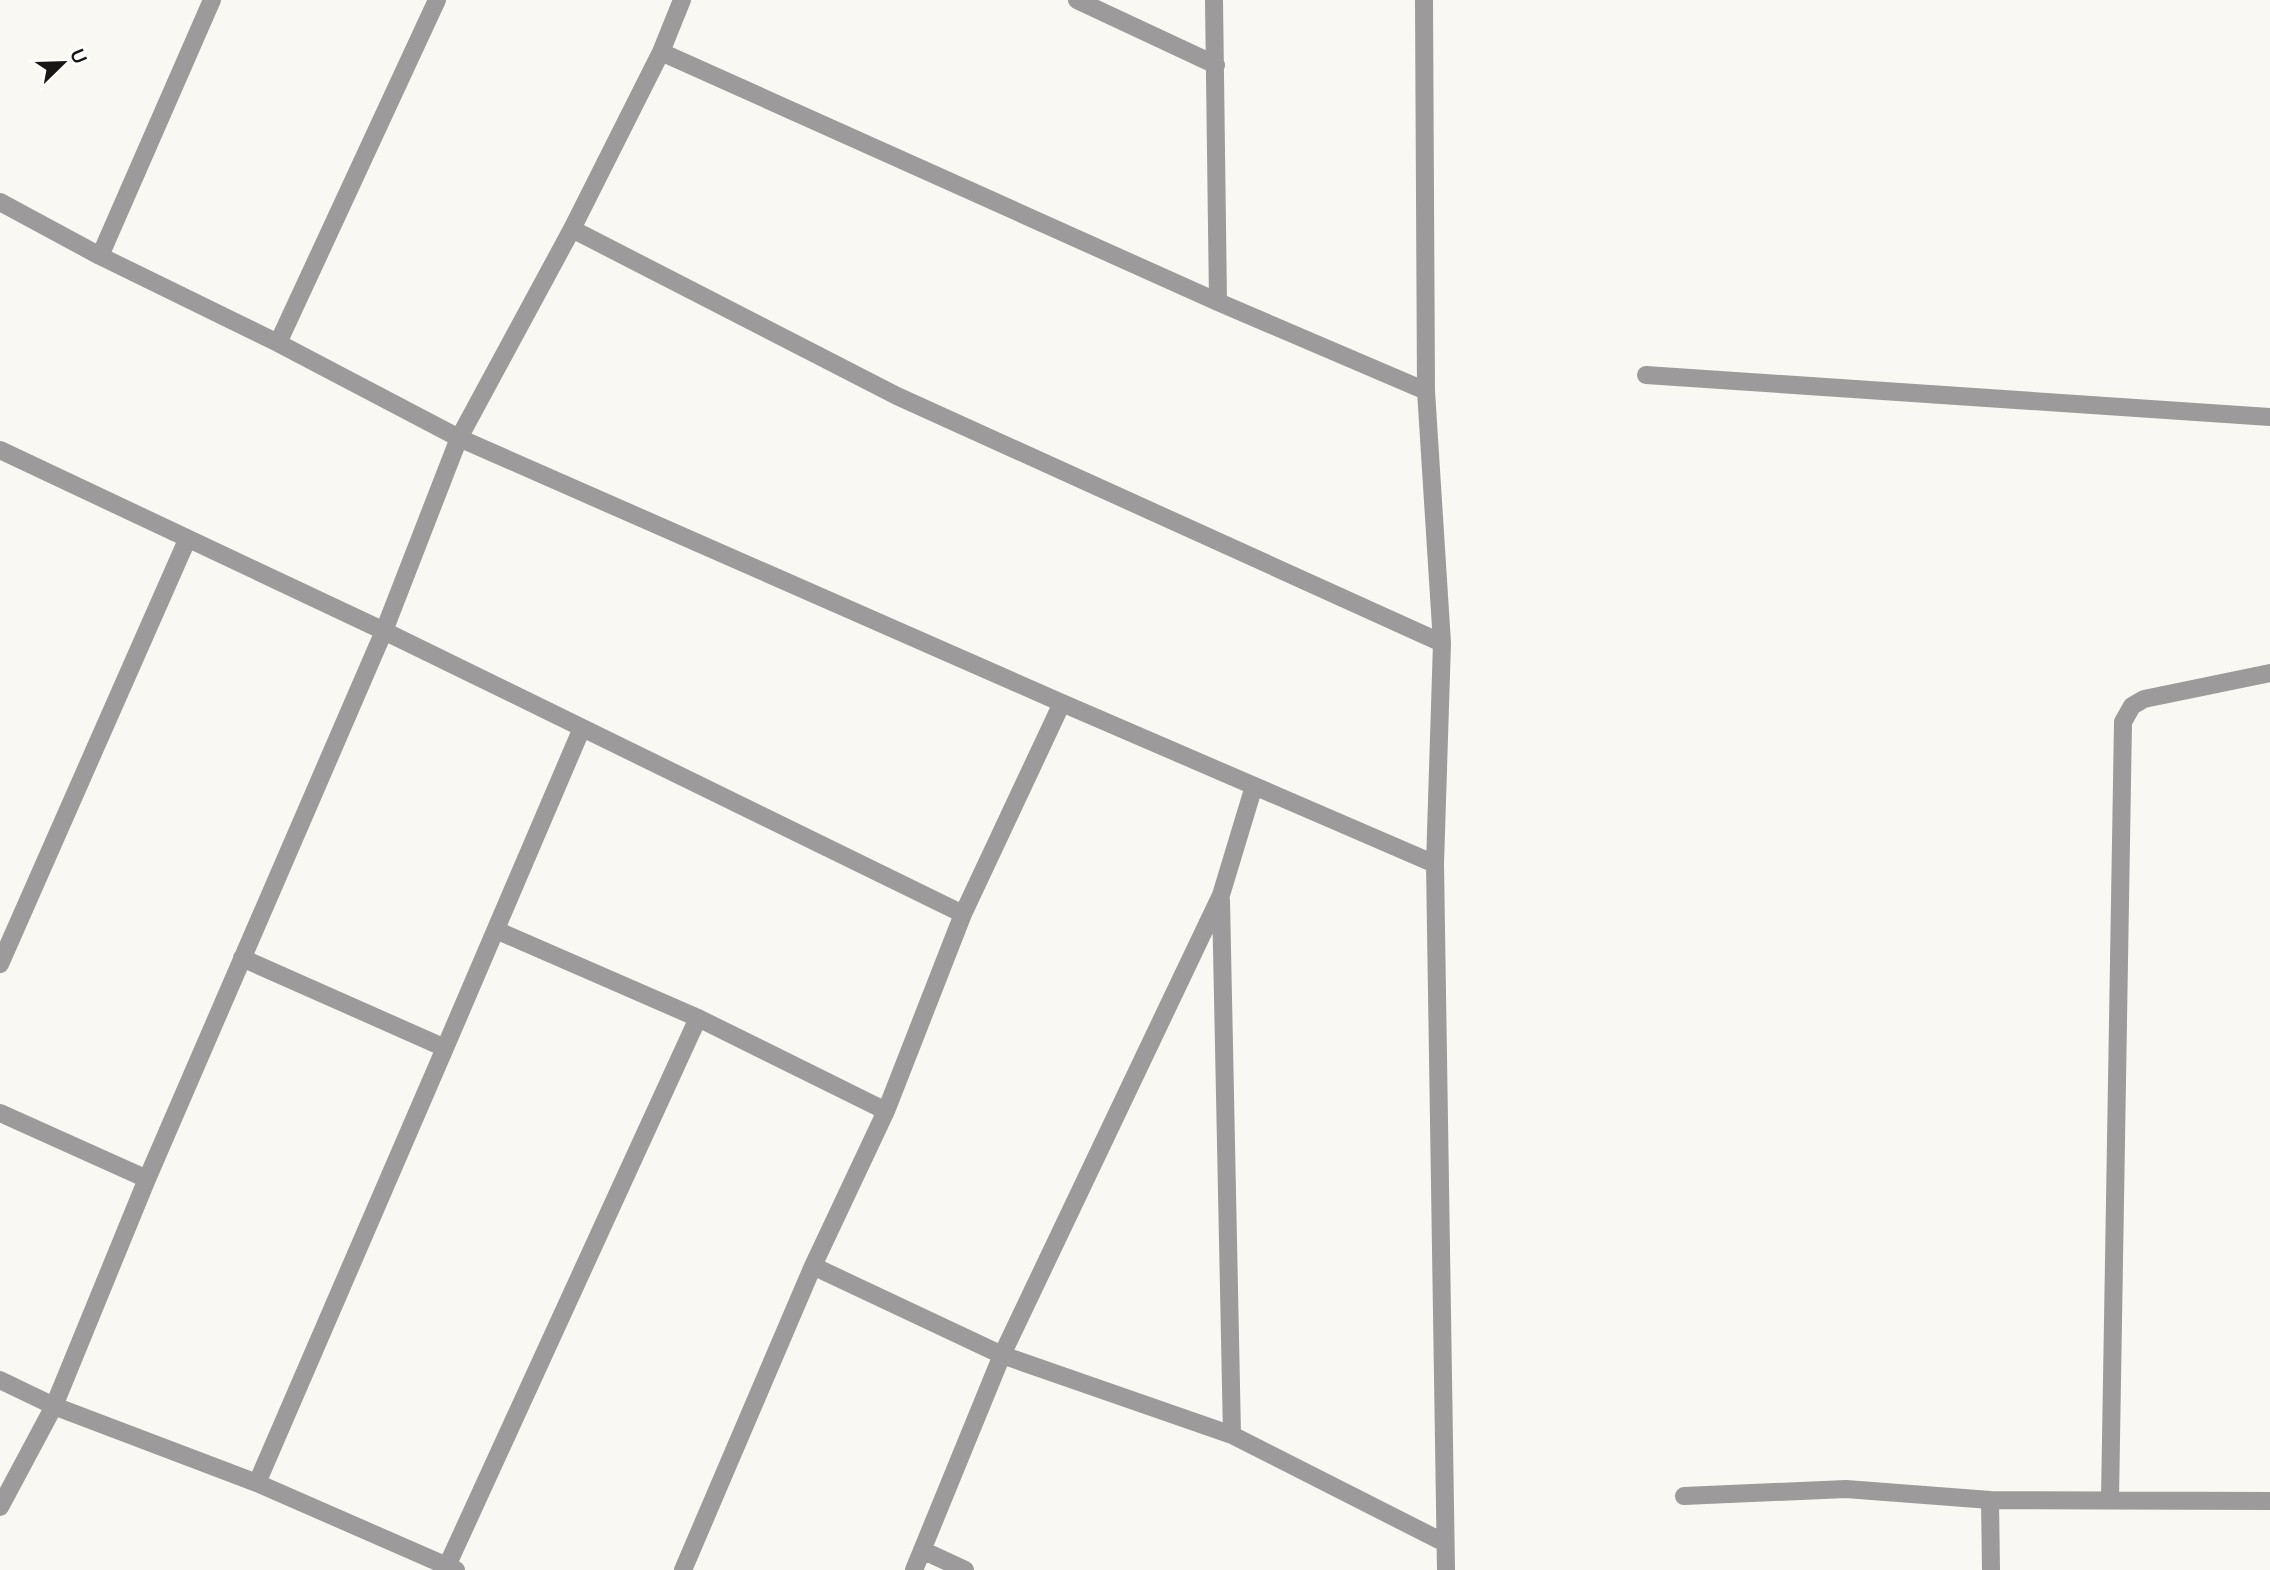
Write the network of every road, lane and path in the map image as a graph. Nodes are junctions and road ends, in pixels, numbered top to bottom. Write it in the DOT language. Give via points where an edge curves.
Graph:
graph roads {
  1 [pos="212,0"];
  2 [pos="437,0"];
  3 [pos="682,0"];
  4 [pos="1077,0"];
  5 [pos="1214,0"];
  6 [pos="1424,0"];
  7 [pos="661,51"];
  8 [pos="1216,65"];
  9 [pos="0,202"];
  10 [pos="572,229"];
  11 [pos="100,256"];
  12 [pos="1218,302"];
  13 [pos="278,343"];
  14 [pos="1646,375"];
  15 [pos="1426,391"];
  16 [pos="2270,416"];
  17 [pos="459,438"];
  18 [pos="0,450"];
  19 [pos="187,540"];
  20 [pos="384,631"];
  21 [pos="1442,643"];
  22 [pos="2270,673"];
  23 [pos="1062,703"];
  24 [pos="582,728"];
  25 [pos="1254,786"];
  26 [pos="1435,864"];
  27 [pos="1221,895"];
  28 [pos="963,914"];
  29 [pos="496,930"];
  30 [pos="242,958"];
  31 [pos="0,964"];
  32 [pos="698,1018"];
  33 [pos="445,1048"];
  34 [pos="886,1111"];
  35 [pos="0,1113"];
  36 [pos="147,1179"];
  37 [pos="813,1266"];
  38 [pos="1002,1355"];
  39 [pos="0,1380"];
  40 [pos="54,1406"];
  41 [pos="1232,1435"];
  42 [pos="257,1483"];
  43 [pos="1684,1496"];
  44 [pos="1990,1500"];
  45 [pos="2110,1500"];
  46 [pos="2270,1501"];
  47 [pos="0,1507"];
  48 [pos="1445,1543"];
  49 [pos="922,1550"];
  50 [pos="451,1568"];
  51 [pos="683,1570"];
  52 [pos="914,1570"];
  53 [pos="965,1570"];
  54 [pos="1446,1570"];
  55 [pos="1991,1570"];
  1 -- 11 [label="street"];
  2 -- 13 [label="street"];
  3 -- 7 [label="street"];
  4 -- 8 [label="street"];
  5 -- 8 [label="street"];
  6 -- 15 [label="street"];
  7 -- 10 [label="street"];
  7 -- 12 [label="street"];
  8 -- 12 [label="street"];
  9 -- 11 [label="street"];
  10 -- 17 [label="street"];
  10 -- 21 [label="street" via="897,396"];
  11 -- 13 [label="street"];
  12 -- 15 [label="street"];
  13 -- 17 [label="street"];
  14 -- 16 [label="street"];
  15 -- 21 [label="street"];
  17 -- 20 [label="street"];
  17 -- 23 [label="street"];
  18 -- 19 [label="street"];
  19 -- 20 [label="street"];
  19 -- 31 [label="street"];
  20 -- 24 [label="street"];
  20 -- 30 [label="street"];
  21 -- 26 [label="street"];
  22 -- 45 [label="street" via="2144,699 2123,722"];
  23 -- 25 [label="street"];
  23 -- 28 [label="street"];
  24 -- 28 [label="street"];
  24 -- 29 [label="street"];
  25 -- 26 [label="street"];
  25 -- 27 [label="street"];
  26 -- 48 [label="street"];
  27 -- 38 [label="street"];
  27 -- 41 [label="street"];
  28 -- 34 [label="street"];
  29 -- 32 [label="street"];
  29 -- 33 [label="street"];
  30 -- 33 [label="street"];
  30 -- 36 [label="street"];
  32 -- 34 [label="street"];
  32 -- 50 [label="street"];
  33 -- 42 [label="street"];
  34 -- 37 [label="street"];
  35 -- 36 [label="street"];
  36 -- 40 [label="street"];
  37 -- 38 [label="street"];
  37 -- 51 [label="street"];
  38 -- 41 [label="street"];
  38 -- 49 [label="street"];
  39 -- 40 [label="street"];
  40 -- 42 [label="street"];
  40 -- 47 [label="street"];
  41 -- 48 [label="street"];
  42 -- 50 [label="street"];
  43 -- 44 [label="street" via="1846,1489"];
  44 -- 45 [label="street"];
  44 -- 55 [label="street"];
  45 -- 46 [label="street"];
  48 -- 54 [label="street"];
  49 -- 52 [label="street"];
  49 -- 53 [label="street"];
}
